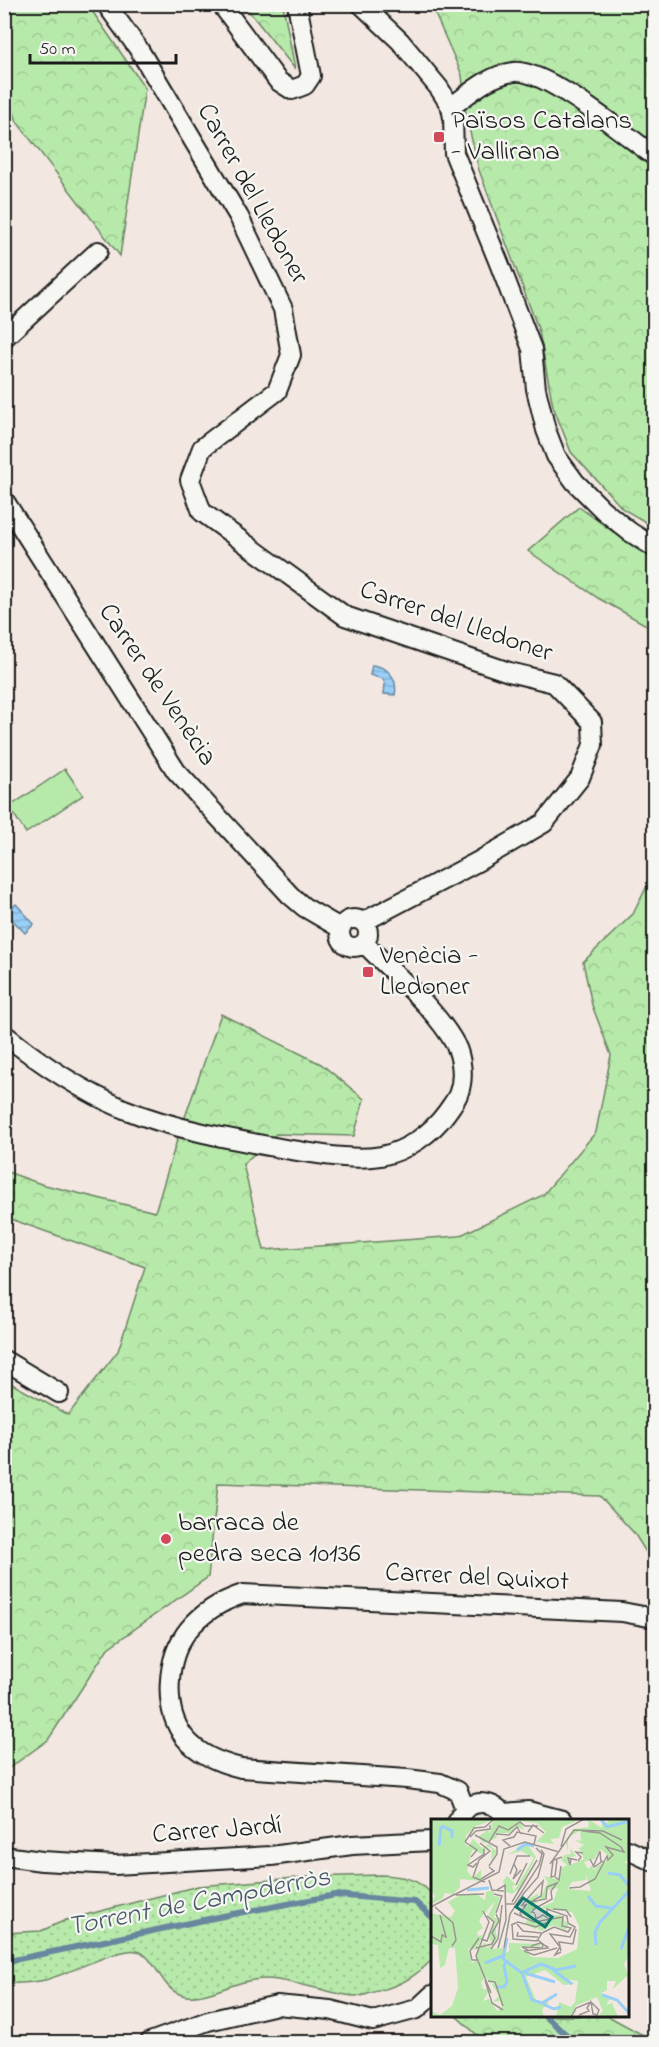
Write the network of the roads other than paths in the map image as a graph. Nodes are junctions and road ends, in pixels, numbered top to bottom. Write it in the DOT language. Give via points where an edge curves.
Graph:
graph roads {
  1 [pos="106,4"];
  2 [pos="221,4"];
  3 [pos="297,4"];
  4 [pos="361,4"];
  5 [pos="451,107"];
  6 [pos="654,156"];
  7 [pos="98,251"];
  8 [pos="4,338"];
  9 [pos="4,500"];
  10 [pos="654,547"];
  11 [pos="363,922"];
  12 [pos="340,928"];
  13 [pos="364,943"];
  14 [pos="4,1035"];
  15 [pos="4,1360"];
  16 [pos="59,1393"];
  17 [pos="654,1618"];
  18 [pos="462,1815"];
  19 [pos="506,1817"];
  20 [pos="555,1819"];
  21 [pos="431,1841"];
  22 [pos="629,1851"];
  23 [pos="4,1856"];
  24 [pos="654,1862"];
  25 [pos="431,1996"];
  26 [pos="150,2043"];
  1 -- 11 [label="street, Carrer del Lledoner" via="138,48 239,217 283,309 291,355 281,382 277,391 202,448 190,480 202,512 345,616 509,672 554,683 592,722 593,745 580,778 544,823"];
  2 -- 3 [label="street" via="278,81 292,90 305,86 311,76"];
  4 -- 5 [label="street" via="400,41"];
  5 -- 6 [label="street" via="498,75 516,71 531,74 573,97"];
  5 -- 10 [label="street" via="454,153 532,349 536,389 556,456 603,510"];
  7 -- 8 [label="street"];
  9 -- 12 [label="street, Carrer de Venècia" via="176,771 290,895"];
  11 -- 12 [label="street" via="350,919"];
  11 -- 13 [label="street" via="368,930"];
  12 -- 13 [label="street" via="340,938 346,945 356,947"];
  13 -- 14 [label="street" via="429,1009 456,1044 462,1066 459,1093 445,1114 417,1142 381,1156 334,1157 244,1142 154,1120 66,1079"];
  15 -- 16 [label="street"];
  17 -- 18 [label="street, Carrer del Quixot" via="622,1612 243,1594 217,1605 188,1630 177,1651 169,1683 169,1703 184,1738 200,1751 220,1763 241,1768 440,1783 458,1791"];
  18 -- 19 [label="street" via="479,1803 488,1803"];
  19 -- 20 [label="street" via="528,1811"];
  21 -- 23 [label="street, Carrer Jardí" via="115,1865"];
  22 -- 24 [label="street"];
  25 -- 26 [label="street" via="417,2009 373,2021 330,2010 277,2005 208,2021"];
}
